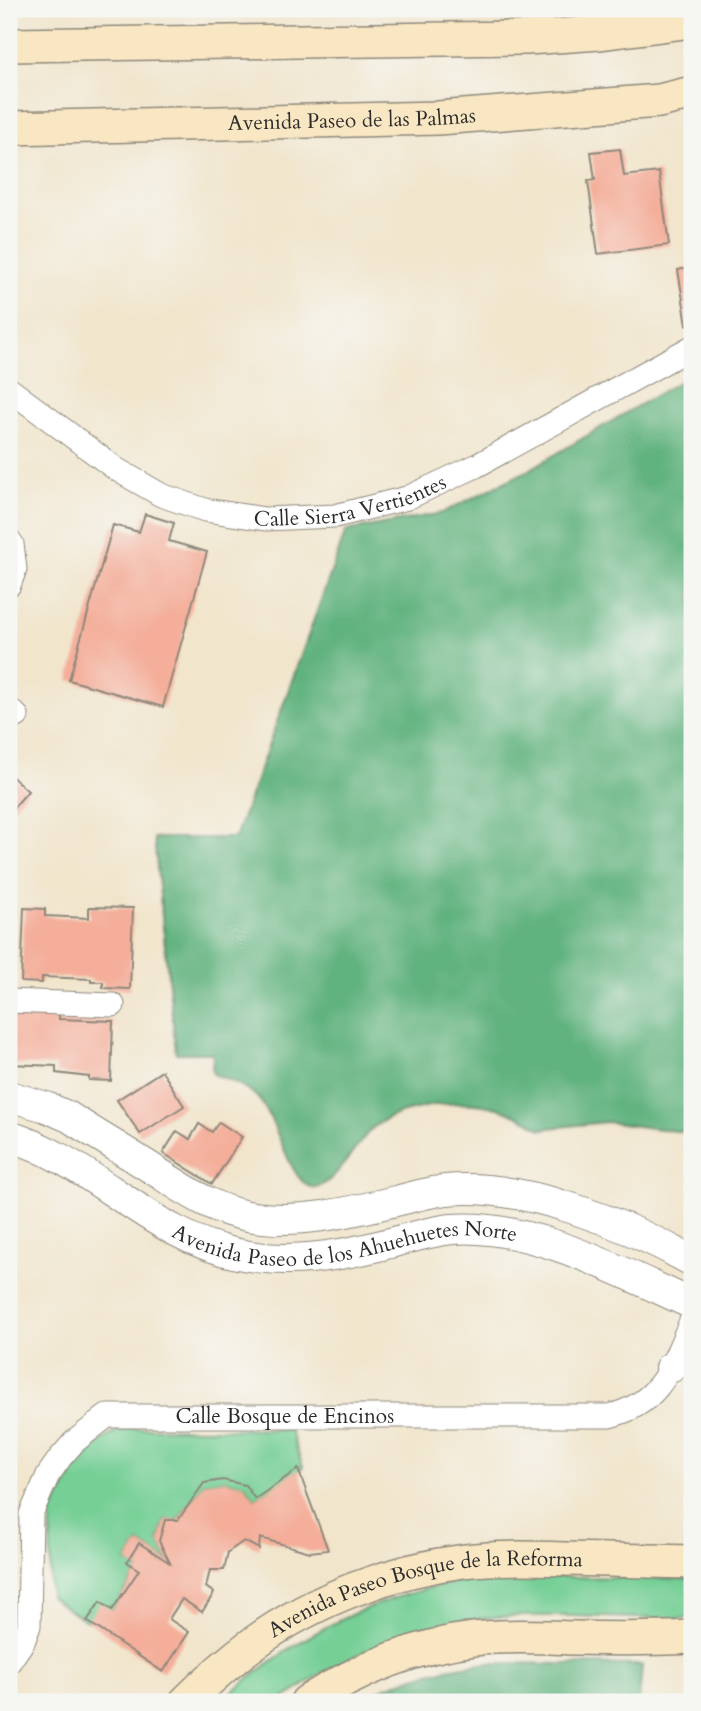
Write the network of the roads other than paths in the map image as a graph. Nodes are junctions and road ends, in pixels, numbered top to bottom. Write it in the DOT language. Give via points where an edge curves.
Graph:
graph roads {
  1 [pos="692,22"];
  2 [pos="9,45"];
  3 [pos="692,93"];
  4 [pos="9,128"];
  5 [pos="692,347"];
  6 [pos="9,393"];
  7 [pos="9,540"];
  8 [pos="9,585"];
  9 [pos="9,1001"];
  10 [pos="113,1005"];
  11 [pos="9,1096"];
  12 [pos="9,1136"];
  13 [pos="692,1261"];
  14 [pos="692,1304"];
  15 [pos="692,1319"];
  16 [pos="681,1361"];
  17 [pos="692,1562"];
  18 [pos="692,1637"];
  19 [pos="9,1662"];
  20 [pos="186,1702"];
  21 [pos="306,1702"];
  1 -- 2 [label="main road" via="527,38"];
  3 -- 4 [label="main road, Avenida Paseo de las Palmas" via="659,100 438,118"];
  5 -- 6 [label="street, Calle Sierra Vertientes" via="430,488 335,516 265,519 205,510 161,495"];
  7 -- 8 [label="street" via="15,569"];
  9 -- 10 [label="street"];
  11 -- 13 [label="street, Avenida Paseo de los Ahuehuetes Norte" via="69,1117 207,1203 246,1216 321,1217 446,1190 496,1190 592,1216"];
  12 -- 14 [label="street, Avenida Paseo de los Ahuehuetes Norte" via="50,1152 190,1239 239,1255 297,1259 367,1249 450,1229 491,1230 580,1254"];
  15 -- 16 [label="street, Calle Bosque de Encinos"];
  16 -- 19 [label="street, Calle Bosque de Encinos" via="641,1404 609,1416 107,1416 60,1458 34,1504 29,1626"];
  17 -- 20 [label="main road, Avenida Paseo Bosque de la Reforma" via="513,1558 465,1561 376,1581 292,1618 218,1671"];
  18 -- 21 [label="main road" via="511,1636 437,1645 365,1670"];
}
